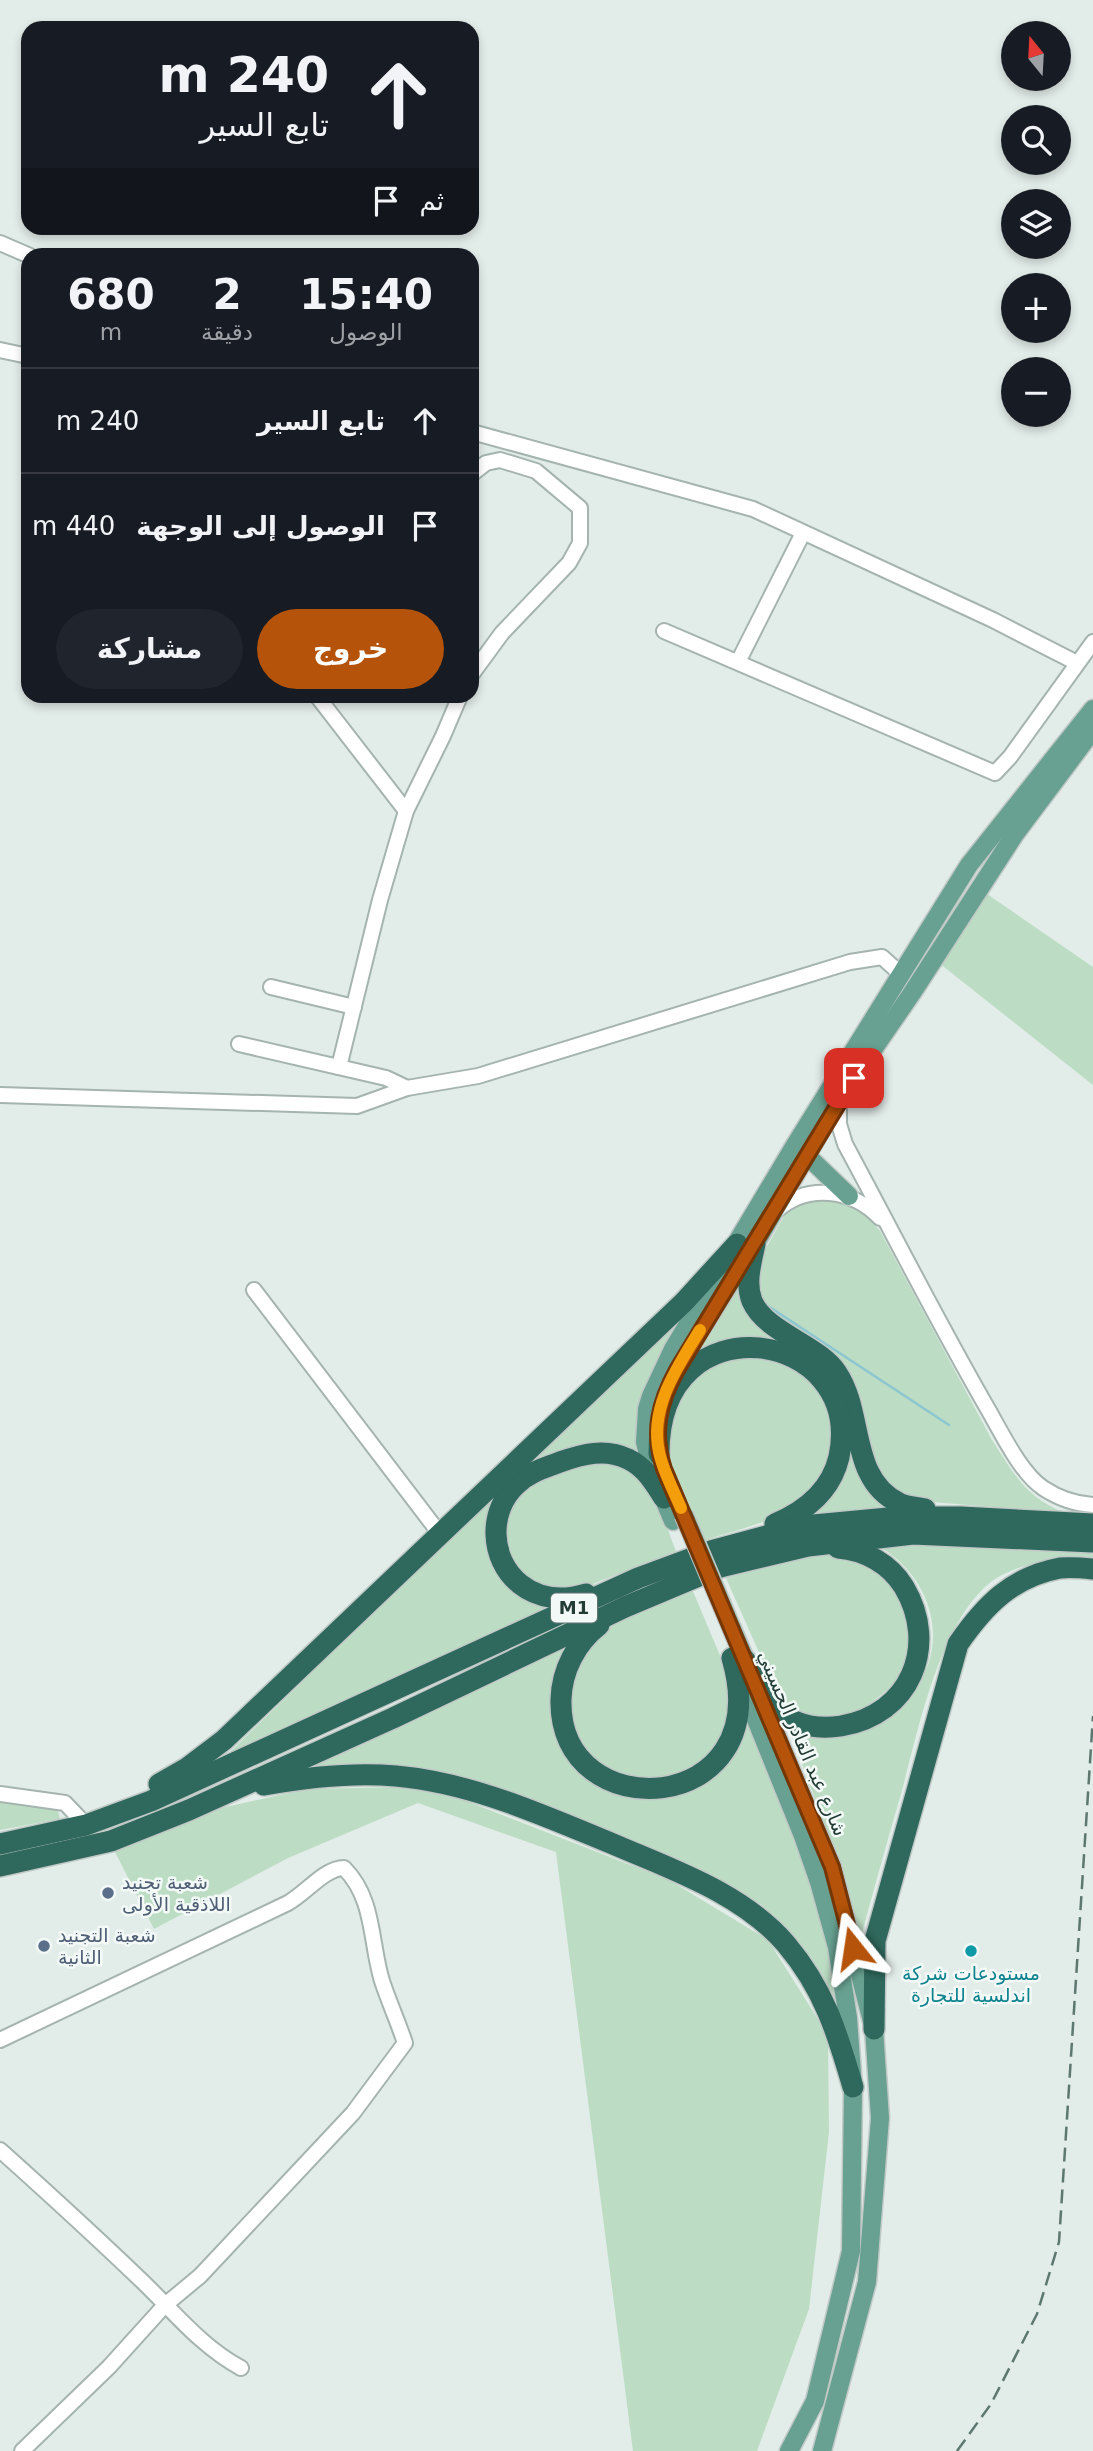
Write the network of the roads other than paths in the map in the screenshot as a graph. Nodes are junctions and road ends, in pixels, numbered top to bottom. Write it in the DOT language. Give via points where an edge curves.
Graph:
graph roads {
  1 [pos="0,243"];
  2 [pos="21,252"];
  3 [pos="0,350"];
  4 [pos="21,354"];
  5 [pos="479,434"];
  6 [pos="479,468"];
  7 [pos="803,533"];
  8 [pos="664,631"];
  9 [pos="1093,642"];
  10 [pos="738,662"];
  11 [pos="1077,663"];
  12 [pos="479,664"];
  13 [pos="322,703"];
  14 [pos="457,703"];
  15 [pos="1093,709"];
  16 [pos="1093,730"];
  17 [pos="406,811"];
  18 [pos="902,975"];
  19 [pos="271,987"];
  20 [pos="354,1007"];
  21 [pos="239,1044"];
  22 [pos="339,1067"];
  23 [pos="407,1088"];
  24 [pos="0,1095"];
  25 [pos="839,1099"];
  26 [pos="801,1151"];
  27 [pos="849,1196"];
  28 [pos="772,1215"];
  29 [pos="891,1229"];
  30 [pos="746,1244"];
  31 [pos="254,1290"];
  32 [pos="659,1454"];
  33 [pos="664,1498"];
  34 [pos="1093,1505"];
  35 [pos="961,1517"];
  36 [pos="679,1518"];
  37 [pos="1093,1524"];
  38 [pos="440,1534"];
  39 [pos="1093,1542"];
  40 [pos="808,1546"];
  41 [pos="711,1551"];
  42 [pos="1093,1569"];
  43 [pos="638,1578"];
  44 [pos="625,1607"];
  45 [pos="738,1659"];
  46 [pos="0,1794"];
  47 [pos="189,1810"];
  48 [pos="86,1825"];
  49 [pos="0,1844"];
  50 [pos="0,1866"];
  51 [pos="874,2029"];
  52 [pos="0,2040"];
  53 [pos="853,2087"];
  54 [pos="0,2150"];
  55 [pos="165,2305"];
  56 [pos="241,2368"];
  57 [pos="22,2451"];
  58 [pos="789,2451"];
  59 [pos="822,2451"];
  1 -- 2 [label="street"];
  3 -- 4 [label="street"];
  5 -- 7 [label="street" via="753,509"];
  6 -- 12 [label="street" via="500,460 543,475 580,508 580,543 569,563 502,633"];
  7 -- 10 [label="street"];
  7 -- 11 [label="street"];
  8 -- 10 [label="street"];
  9 -- 11 [label="street"];
  10 -- 11 [label="street" via="995,773"];
  13 -- 17 [label="street"];
  14 -- 17 [label="street"];
  15 -- 18 [label="main road" via="969,864"];
  16 -- 25 [label="main road" via="1015,834"];
  17 -- 20 [label="street"];
  18 -- 23 [label="street" via="881,957 850,962 478,1076"];
  18 -- 26 [label="main road"];
  19 -- 20 [label="street"];
  20 -- 22 [label="street"];
  21 -- 22 [label="street"];
  22 -- 23 [label="street"];
  23 -- 24 [label="street" via="357,1106"];
  25 -- 26 [label="main road"];
  25 -- 29 [label="street" via="845,1144"];
  26 -- 27 [label="main road"];
  26 -- 28 [label="main road"];
  26 -- 30 [label="main road"];
  27 -- 28 [label="street" via="817,1192 785,1204"];
  27 -- 29 [label="street" via="869,1207"];
  28 -- 30 [label="main road"];
  29 -- 34 [label="street" via="972,1382 1028,1473 1062,1498"];
  30 -- 32 [label="main road" via="668,1385 657,1424"];
  30 -- 33 [label="main road" via="673,1349 647,1409 645,1442"];
  30 -- 35 [label="highway" via="754,1305 765,1319 836,1370 848,1392 866,1469 879,1488 899,1503"];
  30 -- 38 [label="highway"];
  31 -- 38 [label="street"];
  32 -- 36 [label="main road"];
  32 -- 41 [label="highway" via="664,1410 677,1385 697,1364 722,1351 756,1347 790,1355 813,1371 830,1393 841,1433 838,1461 826,1487 795,1515"];
  33 -- 36 [label="main road"];
  33 -- 43 [label="highway" via="652,1478 628,1459 588,1453 527,1476 505,1497 497,1516 497,1547 505,1566 519,1583 537,1594 569,1598"];
  35 -- 37 [label="highway, M1"];
  35 -- 41 [label="highway, M1" via="899,1517 803,1526"];
  36 -- 45 [label="main road, شارع عبد القادر الحسيني"];
  38 -- 48 [label="highway" via="224,1740 187,1768"];
  39 -- 40 [label="highway, M1" via="913,1534"];
  40 -- 44 [label="highway, M1" via="720,1567"];
  40 -- 45 [label="highway" via="855,1549 886,1566 900,1580 920,1629 916,1666 908,1681 887,1709 869,1718 850,1725 811,1727 771,1706"];
  41 -- 43 [label="highway, M1"];
  42 -- 51 [label="highway" via="1061,1568 1027,1579 998,1595 958,1643 875,1941"];
  43 -- 48 [label="highway, M1" via="151,1801"];
  44 -- 45 [label="highway" via="585,1638 569,1663 561,1691 562,1717 573,1746 590,1767 612,1782 638,1789 665,1789 691,1780 715,1762 732,1738 739,1709"];
  44 -- 47 [label="highway, M1"];
  45 -- 51 [label="main road, شارع عبد القادر الحسيني" via="832,1867"];
  45 -- 53 [label="main road, شارع عبد القادر الحسيني" via="819,1882 837,1947"];
  46 -- 48 [label="street" via="65,1802"];
  47 -- 50 [label="highway, M1" via="111,1841"];
  47 -- 53 [label="highway" via="261,1786 362,1774 442,1783 522,1806 683,1874 768,1926 799,1961 821,1996 835,2025"];
  48 -- 49 [label="highway, M1"];
  51 -- 59 [label="main road, شارع عبد القادر الحسيني" via="880,2118 867,2282"];
  52 -- 55 [label="street" via="288,1903 334,1868 344,1868 361,1890 382,1979 405,2043 353,2113 200,2276"];
  53 -- 58 [label="main road, شارع عبد القادر الحسيني" via="851,2251 815,2401"];
  54 -- 55 [label="street"];
  55 -- 56 [label="street"];
  55 -- 57 [label="street"];
}
